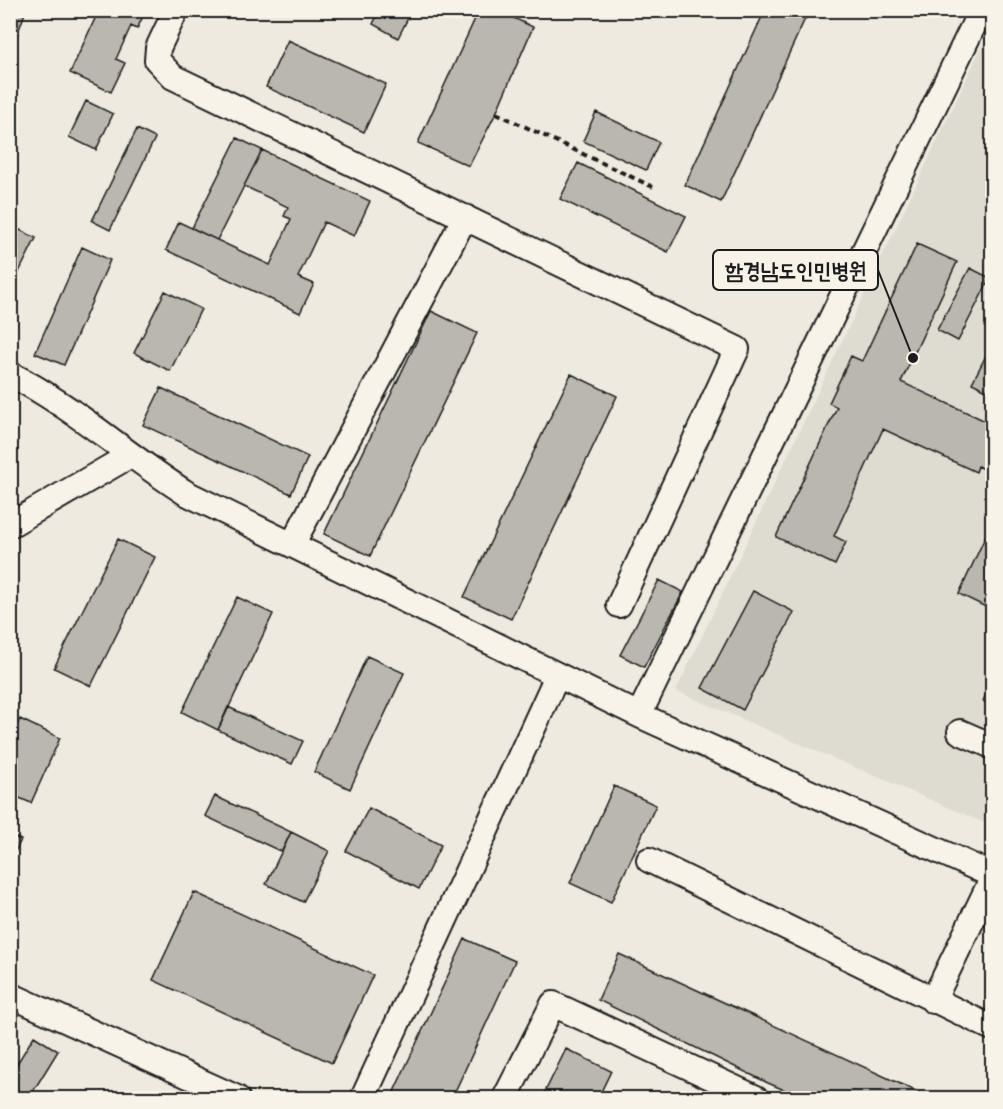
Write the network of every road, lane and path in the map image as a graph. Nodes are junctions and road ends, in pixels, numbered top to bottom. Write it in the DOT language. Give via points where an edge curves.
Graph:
graph roads {
  1 [pos="176,10"];
  2 [pos="981,10"];
  3 [pos="496,113"];
  4 [pos="653,187"];
  5 [pos="465,218"];
  6 [pos="10,374"];
  7 [pos="129,456"];
  8 [pos="10,525"];
  9 [pos="292,545"];
  10 [pos="619,605"];
  11 [pos="557,676"];
  12 [pos="639,716"];
  13 [pos="960,732"];
  14 [pos="993,746"];
  15 [pos="649,860"];
  16 [pos="993,877"];
  17 [pos="10,995"];
  18 [pos="933,1001"];
  19 [pos="993,1028"];
  20 [pos="237,1098"];
  21 [pos="363,1098"];
  22 [pos="505,1098"];
  23 [pos="756,1098"];
  1 -- 5 [label="street" via="158,48 157,60 173,77"];
  2 -- 12 [label="street"];
  3 -- 4 [label="path"];
  5 -- 9 [label="street"];
  5 -- 10 [label="street" via="737,349"];
  6 -- 7 [label="street" via="97,429"];
  7 -- 8 [label="street"];
  7 -- 9 [label="street" via="186,493"];
  9 -- 11 [label="street"];
  11 -- 12 [label="street"];
  11 -- 21 [label="street"];
  12 -- 16 [label="street"];
  13 -- 14 [label="street"];
  15 -- 18 [label="street"];
  16 -- 18 [label="street"];
  17 -- 20 [label="street"];
  18 -- 19 [label="street"];
  22 -- 23 [label="street" via="553,1004"];
}
